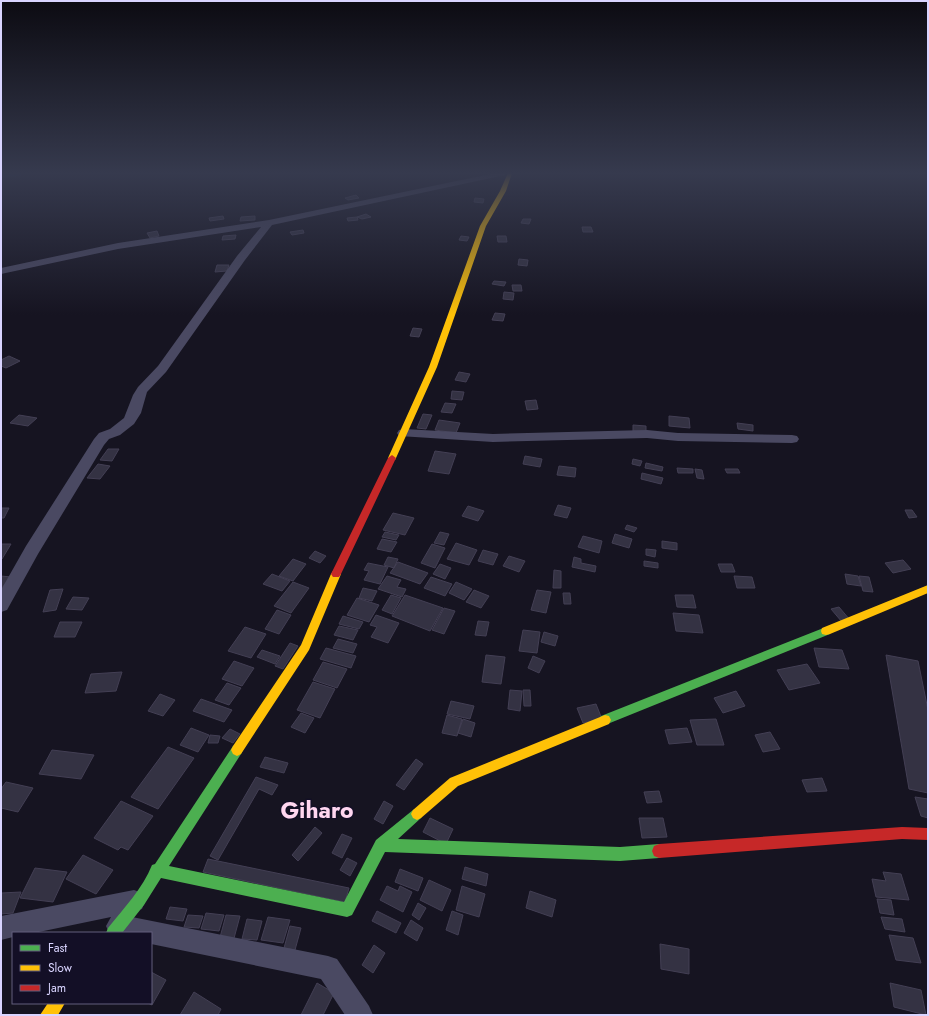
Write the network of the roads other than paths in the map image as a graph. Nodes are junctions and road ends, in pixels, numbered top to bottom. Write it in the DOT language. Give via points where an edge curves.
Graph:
graph roads {
  1 [pos="286,220"];
  2 [pos="487,220"];
  3 [pos="269,224"];
  4 [pos="1,271"];
  5 [pos="404,433"];
  6 [pos="792,439"];
  7 [pos="928,589"];
  8 [pos="1,605"];
  9 [pos="928,834"];
  10 [pos="381,845"];
  11 [pos="158,870"];
  12 [pos="139,900"];
  13 [pos="1,928"];
  14 [pos="115,930"];
  15 [pos="126,932"];
  16 [pos="152,937"];
  17 [pos="57,1004"];
  18 [pos="48,1015"];
  19 [pos="360,1015"];
  1 -- 3 [label="street"];
  2 -- 5 [label="main road" via="433,367"];
  3 -- 4 [label="street" via="118,246"];
  3 -- 8 [label="street" via="241,258 162,369 142,390 129,421 115,432 104,436 99,442"];
  5 -- 6 [label="street" via="493,438 647,434"];
  5 -- 11 [label="main road" via="342,559 305,647"];
  7 -- 10 [label="main road" via="454,782"];
  9 -- 10 [label="main road" via="902,833 620,854"];
  10 -- 11 [label="main road" via="347,910"];
  11 -- 12 [label="main road"];
  12 -- 13 [label="street"];
  12 -- 14 [label="main road"];
  14 -- 15 [label="street"];
  16 -- 19 [label="street" via="328,968"];
  17 -- 18 [label="main road"];
}
